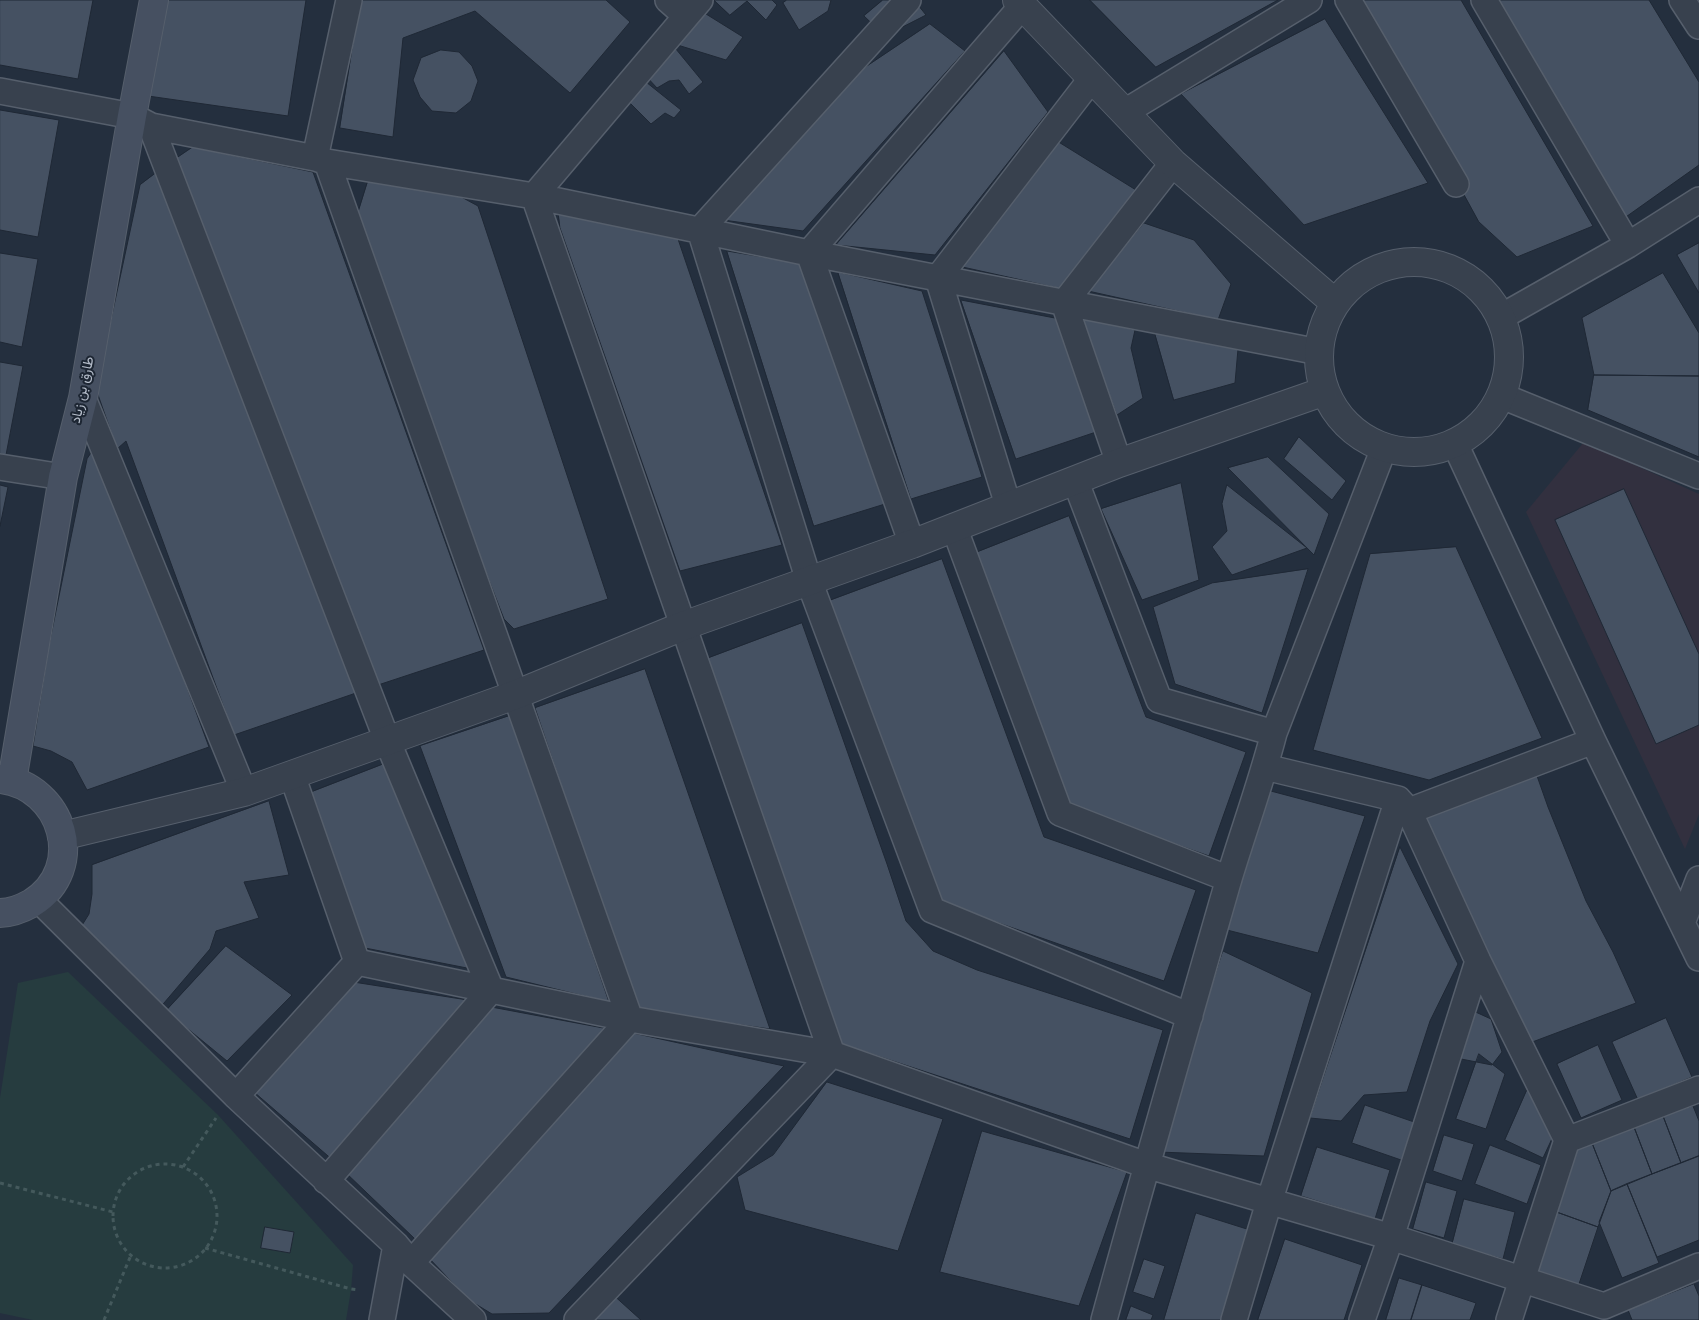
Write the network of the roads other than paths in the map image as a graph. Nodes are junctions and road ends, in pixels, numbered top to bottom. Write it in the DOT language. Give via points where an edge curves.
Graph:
graph roads {
  1 [pos="154,0"];
  2 [pos="349,0"];
  3 [pos="908,0"];
  4 [pos="1309,0"];
  5 [pos="1348,0"];
  6 [pos="1484,0"];
  7 [pos="1682,0"];
  8 [pos="1020,3"];
  9 [pos="685,5"];
  10 [pos="1699,26"];
  11 [pos="1092,78"];
  12 [pos="0,91"];
  13 [pos="1125,112"];
  14 [pos="141,121"];
  15 [pos="321,160"];
  16 [pos="1173,163"];
  17 [pos="1456,184"];
  18 [pos="534,196"];
  19 [pos="1699,200"];
  20 [pos="700,230"];
  21 [pos="1628,245"];
  22 [pos="809,254"];
  23 [pos="938,278"];
  24 [pos="1064,303"];
  25 [pos="1335,303"];
  26 [pos="1501,317"];
  27 [pos="1319,352"];
  28 [pos="1325,391"];
  29 [pos="1502,396"];
  30 [pos="83,398"];
  31 [pos="1455,444"];
  32 [pos="1384,448"];
  33 [pos="1119,463"];
  34 [pos="0,467"];
  35 [pos="1699,476"];
  36 [pos="63,477"];
  37 [pos="1075,480"];
  38 [pos="1008,506"];
  39 [pos="954,527"];
  40 [pos="912,544"];
  41 [pos="809,581"];
  42 [pos="683,626"];
  43 [pos="515,694"];
  44 [pos="1274,733"];
  45 [pos="387,740"];
  46 [pos="1593,741"];
  47 [pos="1265,767"];
  48 [pos="292,775"];
  49 [pos="6,780"];
  50 [pos="244,792"];
  51 [pos="1403,805"];
  52 [pos="62,836"];
  53 [pos="1229,879"];
  54 [pos="1699,879"];
  55 [pos="38,899"];
  56 [pos="0,913"];
  57 [pos="1682,923"];
  58 [pos="1699,958"];
  59 [pos="1478,961"];
  60 [pos="357,962"];
  61 [pos="491,990"];
  62 [pos="1190,1016"];
  63 [pos="630,1019"];
  64 [pos="832,1054"];
  65 [pos="1699,1088"];
  66 [pos="236,1096"];
  67 [pos="1567,1140"];
  68 [pos="1146,1165"];
  69 [pos="326,1181"];
  70 [pos="1269,1202"];
  71 [pos="1391,1237"];
  72 [pos="403,1254"];
  73 [pos="1699,1266"];
  74 [pos="1522,1280"];
  75 [pos="382,1320"];
  76 [pos="473,1320"];
  77 [pos="577,1320"];
  78 [pos="1104,1320"];
  79 [pos="1234,1320"];
  80 [pos="1362,1320"];
  81 [pos="1509,1320"];
  1 -- 14 [label="main road, طارق بن زياد"];
  2 -- 15 [label="street"];
  3 -- 20 [label="street"];
  4 -- 13 [label="street"];
  5 -- 17 [label="street"];
  6 -- 21 [label="street"];
  7 -- 10 [label="street"];
  8 -- 11 [label="street"];
  8 -- 22 [label="street"];
  9 -- 18 [label="street"];
  11 -- 13 [label="street"];
  11 -- 23 [label="street"];
  12 -- 14 [label="street"];
  13 -- 16 [label="street"];
  14 -- 15 [label="street"];
  14 -- 30 [label="main road, طارق بن زياد"];
  14 -- 45 [label="street"];
  15 -- 18 [label="street"];
  15 -- 43 [label="street"];
  16 -- 24 [label="street"];
  16 -- 25 [label="street"];
  18 -- 20 [label="street"];
  18 -- 42 [label="street"];
  19 -- 21 [label="street"];
  20 -- 22 [label="street"];
  20 -- 41 [label="street"];
  21 -- 26 [label="street"];
  22 -- 23 [label="street"];
  22 -- 40 [label="street"];
  23 -- 24 [label="street"];
  23 -- 38 [label="street"];
  24 -- 27 [label="street"];
  24 -- 33 [label="street"];
  25 -- 26 [label="street" via="1355,282 1380,268 1408,261 1436,264 1463,275 1486,293"];
  25 -- 27 [label="street" via="1324,326"];
  26 -- 29 [label="street" via="1509,342 1510,370"];
  27 -- 28 [label="street"];
  28 -- 32 [label="street" via="1338,416 1359,435"];
  28 -- 33 [label="street"];
  29 -- 31 [label="street" via="1490,416"];
  29 -- 35 [label="street"];
  30 -- 36 [label="main road, طارق بن زياد"];
  30 -- 50 [label="street"];
  31 -- 32 [label="street" via="1432,452 1407,453"];
  31 -- 46 [label="street"];
  32 -- 44 [label="street"];
  33 -- 37 [label="street"];
  34 -- 36 [label="street"];
  36 -- 49 [label="main road, طارق بن زياد"];
  37 -- 38 [label="street"];
  37 -- 44 [label="street" via="1159,700"];
  38 -- 39 [label="street"];
  39 -- 40 [label="street"];
  39 -- 53 [label="street" via="1060,813"];
  40 -- 41 [label="street"];
  41 -- 42 [label="street"];
  41 -- 62 [label="street" via="932,910"];
  42 -- 43 [label="street"];
  42 -- 64 [label="street"];
  43 -- 45 [label="street"];
  43 -- 63 [label="street"];
  44 -- 47 [label="street"];
  45 -- 48 [label="street"];
  45 -- 61 [label="street"];
  46 -- 51 [label="street"];
  46 -- 57 [label="street"];
  47 -- 51 [label="street"];
  47 -- 53 [label="street"];
  48 -- 50 [label="street"];
  48 -- 60 [label="street"];
  49 -- 52 [label="main road" via="30,788 46,801"];
  50 -- 52 [label="street"];
  51 -- 59 [label="street"];
  51 -- 70 [label="street"];
  52 -- 55 [label="main road" via="63,854 59,871"];
  53 -- 62 [label="street"];
  54 -- 57 [label="street"];
  55 -- 56 [label="main road" via="22,909"];
  55 -- 66 [label="street"];
  57 -- 58 [label="street"];
  59 -- 67 [label="street"];
  59 -- 71 [label="street"];
  60 -- 61 [label="street"];
  60 -- 66 [label="street"];
  61 -- 63 [label="street"];
  61 -- 69 [label="street"];
  62 -- 68 [label="street"];
  63 -- 64 [label="street"];
  63 -- 72 [label="street"];
  64 -- 68 [label="street"];
  64 -- 77 [label="street"];
  65 -- 67 [label="street"];
  66 -- 69 [label="street"];
  67 -- 74 [label="street"];
  68 -- 70 [label="street"];
  68 -- 78 [label="street"];
  69 -- 72 [label="street"];
  70 -- 71 [label="street"];
  70 -- 79 [label="street"];
  71 -- 74 [label="street"];
  71 -- 80 [label="street"];
  72 -- 75 [label="street" via="387,1293"];
  72 -- 76 [label="street"];
  73 -- 74 [label="street" via="1604,1306"];
  74 -- 81 [label="street"];
}
